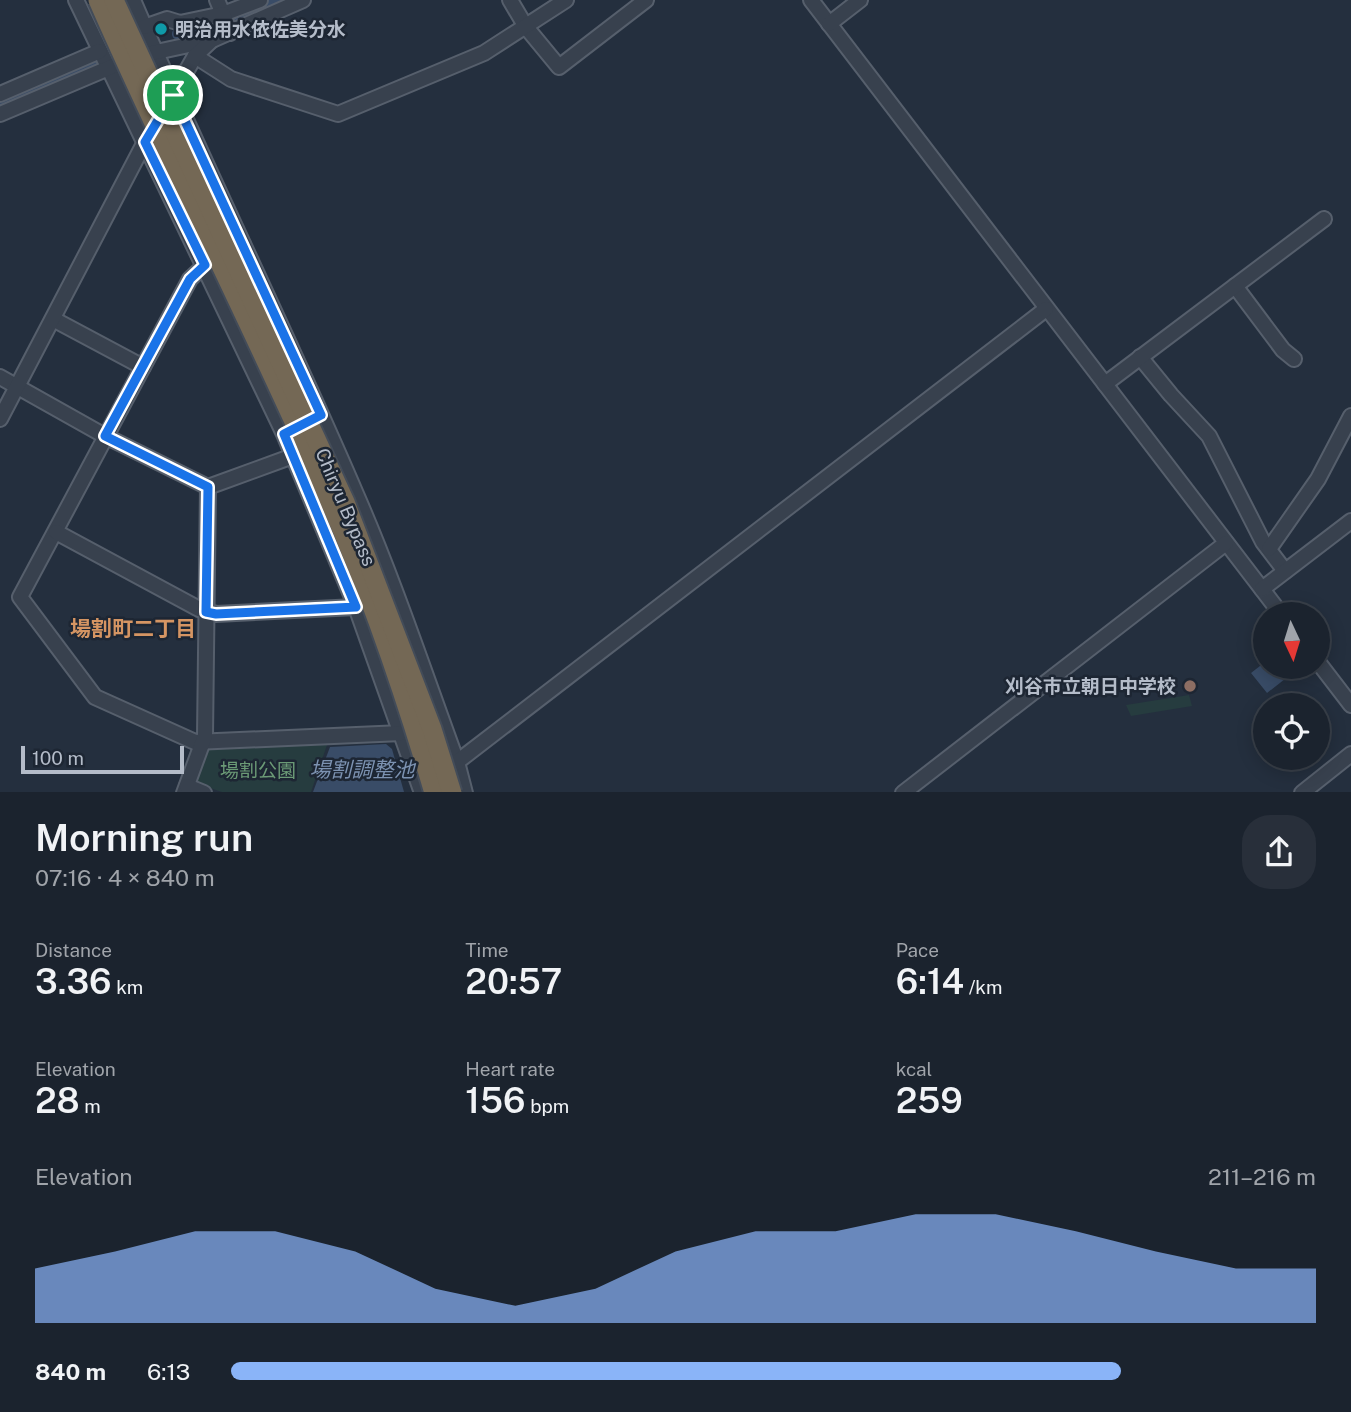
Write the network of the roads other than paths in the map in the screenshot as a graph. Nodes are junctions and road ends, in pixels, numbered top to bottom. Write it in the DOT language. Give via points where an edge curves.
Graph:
graph roads {
  1 [pos="76,0"];
  2 [pos="98,0"];
  3 [pos="114,0"];
  4 [pos="133,0"];
  5 [pos="260,0"];
  6 [pos="303,0"];
  7 [pos="510,0"];
  8 [pos="566,0"];
  9 [pos="646,0"];
  10 [pos="811,0"];
  11 [pos="860,0"];
  12 [pos="224,18"];
  13 [pos="829,24"];
  14 [pos="144,27"];
  15 [pos="526,27"];
  16 [pos="212,40"];
  17 [pos="100,51"];
  18 [pos="156,52"];
  19 [pos="195,56"];
  20 [pos="109,67"];
  21 [pos="0,94"];
  22 [pos="173,95"];
  23 [pos="0,114"];
  24 [pos="145,142"];
  25 [pos="1324,219"];
  26 [pos="243,244"];
  27 [pos="205,265"];
  28 [pos="1235,286"];
  29 [pos="1046,309"];
  30 [pos="53,319"];
  31 [pos="1140,357"];
  32 [pos="1294,359"];
  33 [pos="142,367"];
  34 [pos="0,377"];
  35 [pos="1105,384"];
  36 [pos="17,386"];
  37 [pos="321,415"];
  38 [pos="1351,416"];
  39 [pos="0,419"];
  40 [pos="284,434"];
  41 [pos="105,436"];
  42 [pos="293,456"];
  43 [pos="208,487"];
  44 [pos="1351,521"];
  45 [pos="55,532"];
  46 [pos="1226,543"];
  47 [pos="1269,550"];
  48 [pos="1285,571"];
  49 [pos="1262,589"];
  50 [pos="1272,602"];
  51 [pos="356,607"];
  52 [pos="206,612"];
  53 [pos="1330,678"];
  54 [pos="1351,705"];
  55 [pos="402,733"];
  56 [pos="203,741"];
  57 [pos="1351,754"];
  58 [pos="457,762"];
  59 [pos="425,788"];
  60 [pos="185,789"];
  61 [pos="452,792"];
  62 [pos="465,792"];
  63 [pos="905,792"];
  64 [pos="1303,792"];
  1 -- 17 [label="street"];
  2 -- 59 [label="highway, Chiryu Bypass, bridge" via="332,505 414,727"];
  3 -- 61 [label="highway, Chiryu Bypass, bridge" via="345,502 387,605"];
  4 -- 14 [label="street"];
  5 -- 12 [label="street"];
  6 -- 12 [label="street"];
  7 -- 15 [label="street"];
  8 -- 15 [label="street"];
  9 -- 15 [label="street" via="559,67"];
  10 -- 13 [label="street"];
  11 -- 13 [label="street"];
  12 -- 14 [label="street" via="180,23 167,19"];
  12 -- 16 [label="street"];
  13 -- 29 [label="street"];
  14 -- 18 [label="street"];
  15 -- 19 [label="street" via="484,53 338,114 231,79"];
  16 -- 18 [label="street"];
  16 -- 19 [label="street"];
  17 -- 20 [label="street"];
  17 -- 21 [label="street"];
  18 -- 20 [label="street"];
  18 -- 22 [label="street"];
  19 -- 22 [label="street"];
  20 -- 23 [label="street"];
  20 -- 24 [label="street"];
  22 -- 24 [label="street"];
  22 -- 26 [label="street"];
  24 -- 27 [label="street"];
  24 -- 30 [label="street"];
  25 -- 28 [label="street"];
  26 -- 27 [label="street"];
  26 -- 37 [label="street"];
  27 -- 33 [label="street" via="190,279"];
  27 -- 40 [label="street"];
  28 -- 31 [label="street"];
  28 -- 32 [label="street"];
  29 -- 35 [label="street"];
  29 -- 58 [label="street"];
  30 -- 33 [label="street"];
  30 -- 36 [label="street"];
  31 -- 35 [label="street"];
  31 -- 47 [label="street" via="1209,436"];
  33 -- 41 [label="street"];
  34 -- 36 [label="street"];
  35 -- 46 [label="street"];
  36 -- 39 [label="street"];
  36 -- 41 [label="street"];
  37 -- 40 [label="street"];
  37 -- 58 [label="street" via="393,583"];
  38 -- 47 [label="street" via="1318,479"];
  40 -- 42 [label="street"];
  41 -- 43 [label="street"];
  41 -- 45 [label="street"];
  42 -- 43 [label="street"];
  42 -- 51 [label="street"];
  43 -- 52 [label="street"];
  44 -- 48 [label="street"];
  45 -- 52 [label="street"];
  45 -- 56 [label="street" via="20,597 95,697 195,742"];
  46 -- 49 [label="street"];
  46 -- 63 [label="street"];
  47 -- 48 [label="street"];
  48 -- 49 [label="street"];
  49 -- 50 [label="street"];
  51 -- 52 [label="street"];
  51 -- 55 [label="street"];
  52 -- 56 [label="street"];
  53 -- 54 [label="street"];
  55 -- 56 [label="street"];
  55 -- 59 [label="street"];
  56 -- 60 [label="street"];
  57 -- 64 [label="street"];
  58 -- 59 [label="street"];
  58 -- 62 [label="street"];
}
